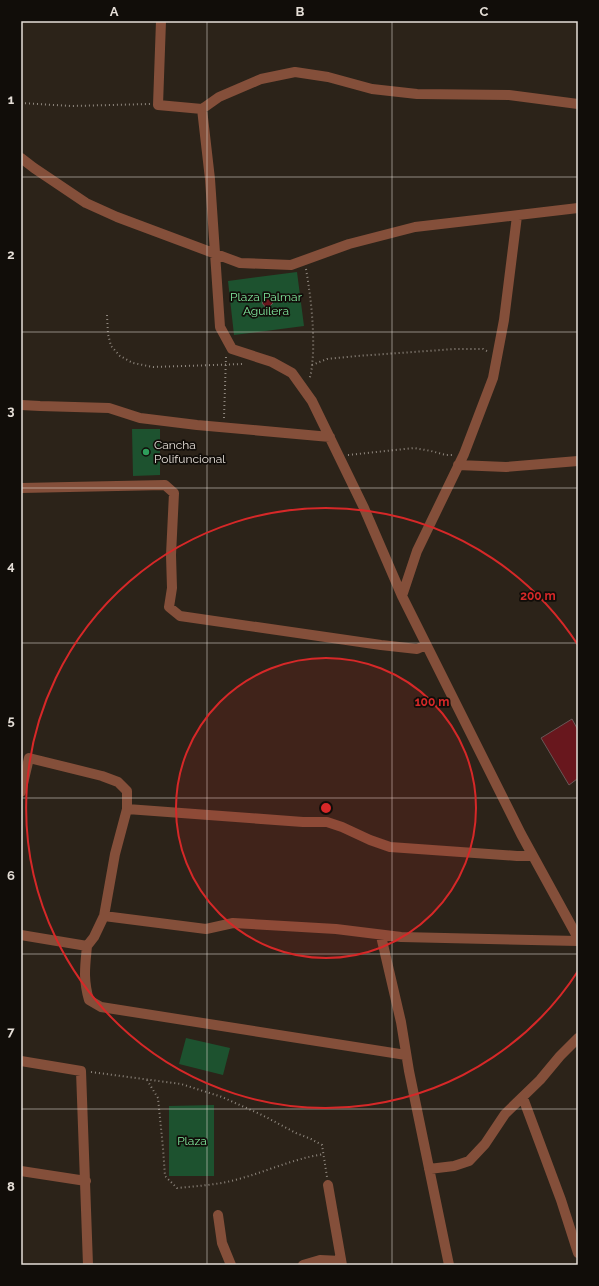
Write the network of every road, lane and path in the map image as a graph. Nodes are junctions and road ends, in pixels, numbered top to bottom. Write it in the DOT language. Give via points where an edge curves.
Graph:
graph roads {
  1 [pos="161,21"];
  2 [pos="21,103"];
  3 [pos="578,104"];
  4 [pos="158,105"];
  5 [pos="202,109"];
  6 [pos="21,158"];
  7 [pos="578,208"];
  8 [pos="517,216"];
  9 [pos="215,254"];
  10 [pos="304,260"];
  11 [pos="107,315"];
  12 [pos="226,339"];
  13 [pos="497,356"];
  14 [pos="259,358"];
  15 [pos="225,365"];
  16 [pos="312,365"];
  17 [pos="305,390"];
  18 [pos="21,404"];
  19 [pos="223,428"];
  20 [pos="330,437"];
  21 [pos="464,454"];
  22 [pos="339,456"];
  23 [pos="578,461"];
  24 [pos="458,465"];
  25 [pos="21,488"];
  26 [pos="402,596"];
  27 [pos="426,644"];
  28 [pos="21,792"];
  29 [pos="127,809"];
  30 [pos="533,856"];
  31 [pos="104,916"];
  32 [pos="21,934"];
  33 [pos="382,936"];
  34 [pos="578,938"];
  35 [pos="578,941"];
  36 [pos="86,946"];
  37 [pos="578,1038"];
  38 [pos="406,1055"];
  39 [pos="21,1061"];
  40 [pos="81,1071"];
  41 [pos="147,1080"];
  42 [pos="523,1098"];
  43 [pos="324,1154"];
  44 [pos="429,1169"];
  45 [pos="21,1171"];
  46 [pos="86,1181"];
  47 [pos="328,1185"];
  48 [pos="218,1215"];
  49 [pos="578,1253"];
  50 [pos="341,1263"];
  51 [pos="88,1265"];
  52 [pos="231,1265"];
  53 [pos="303,1265"];
  54 [pos="449,1265"];
  1 -- 4 [label="street"];
  2 -- 4 [label="path" via="72,106"];
  3 -- 5 [label="street" via="509,95 416,94 372,89 328,77 295,72 261,79 219,97"];
  4 -- 5 [label="street"];
  5 -- 9 [label="street"];
  6 -- 9 [label="street" via="86,203"];
  7 -- 8 [label="street"];
  8 -- 10 [label="street" via="415,227 349,244"];
  8 -- 13 [label="street"];
  9 -- 10 [label="street" via="240,263 266,265 291,265"];
  9 -- 12 [label="street" via="220,327"];
  10 -- 16 [label="path" via="312,316"];
  11 -- 15 [label="path" via="111,346 120,356 133,363 153,366"];
  12 -- 14 [label="street" via="232,349"];
  12 -- 15 [label="path"];
  13 -- 16 [label="path" via="484,349 455,350 350,356 327,359"];
  13 -- 21 [label="street" via="493,378"];
  14 -- 15 [label="path" via="245,364"];
  14 -- 17 [label="street" via="292,373"];
  15 -- 19 [label="path"];
  16 -- 17 [label="path" via="312,373"];
  17 -- 20 [label="street"];
  18 -- 19 [label="street" via="109,408 140,418"];
  19 -- 20 [label="street"];
  20 -- 22 [label="street"];
  21 -- 22 [label="path" via="446,455 414,448"];
  21 -- 24 [label="street"];
  22 -- 26 [label="street"];
  23 -- 24 [label="street" via="506,467"];
  24 -- 26 [label="street" via="417,551"];
  25 -- 27 [label="street" via="164,485 174,493 172,588 169,607 180,616 381,645 417,649"];
  26 -- 27 [label="street"];
  27 -- 30 [label="street"];
  28 -- 29 [label="street" via="29,758 118,782 127,790"];
  29 -- 30 [label="street" via="327,822 390,847"];
  29 -- 31 [label="street" via="115,854"];
  30 -- 34 [label="street"];
  31 -- 33 [label="street" via="206,929 233,923 336,929"];
  31 -- 36 [label="street" via="94,937"];
  32 -- 36 [label="street"];
  33 -- 35 [label="street"];
  33 -- 38 [label="street"];
  36 -- 38 [label="street" via="85,985 90,1000 101,1007"];
  37 -- 42 [label="street"];
  38 -- 44 [label="street"];
  39 -- 40 [label="street"];
  40 -- 41 [label="path"];
  40 -- 46 [label="street"];
  41 -- 43 [label="path" via="181,1084 222,1097 311,1138 322,1145"];
  41 -- 43 [label="path" via="158,1098 165,1176 177,1188 235,1180 286,1163"];
  42 -- 44 [label="street" via="505,1114 485,1144 469,1161"];
  42 -- 49 [label="street" via="562,1200"];
  43 -- 47 [label="path"];
  44 -- 54 [label="street"];
  45 -- 46 [label="street"];
  46 -- 51 [label="street"];
  47 -- 50 [label="street"];
  48 -- 52 [label="street" via="222,1243"];
  50 -- 53 [label="street" via="320,1260"];
}
